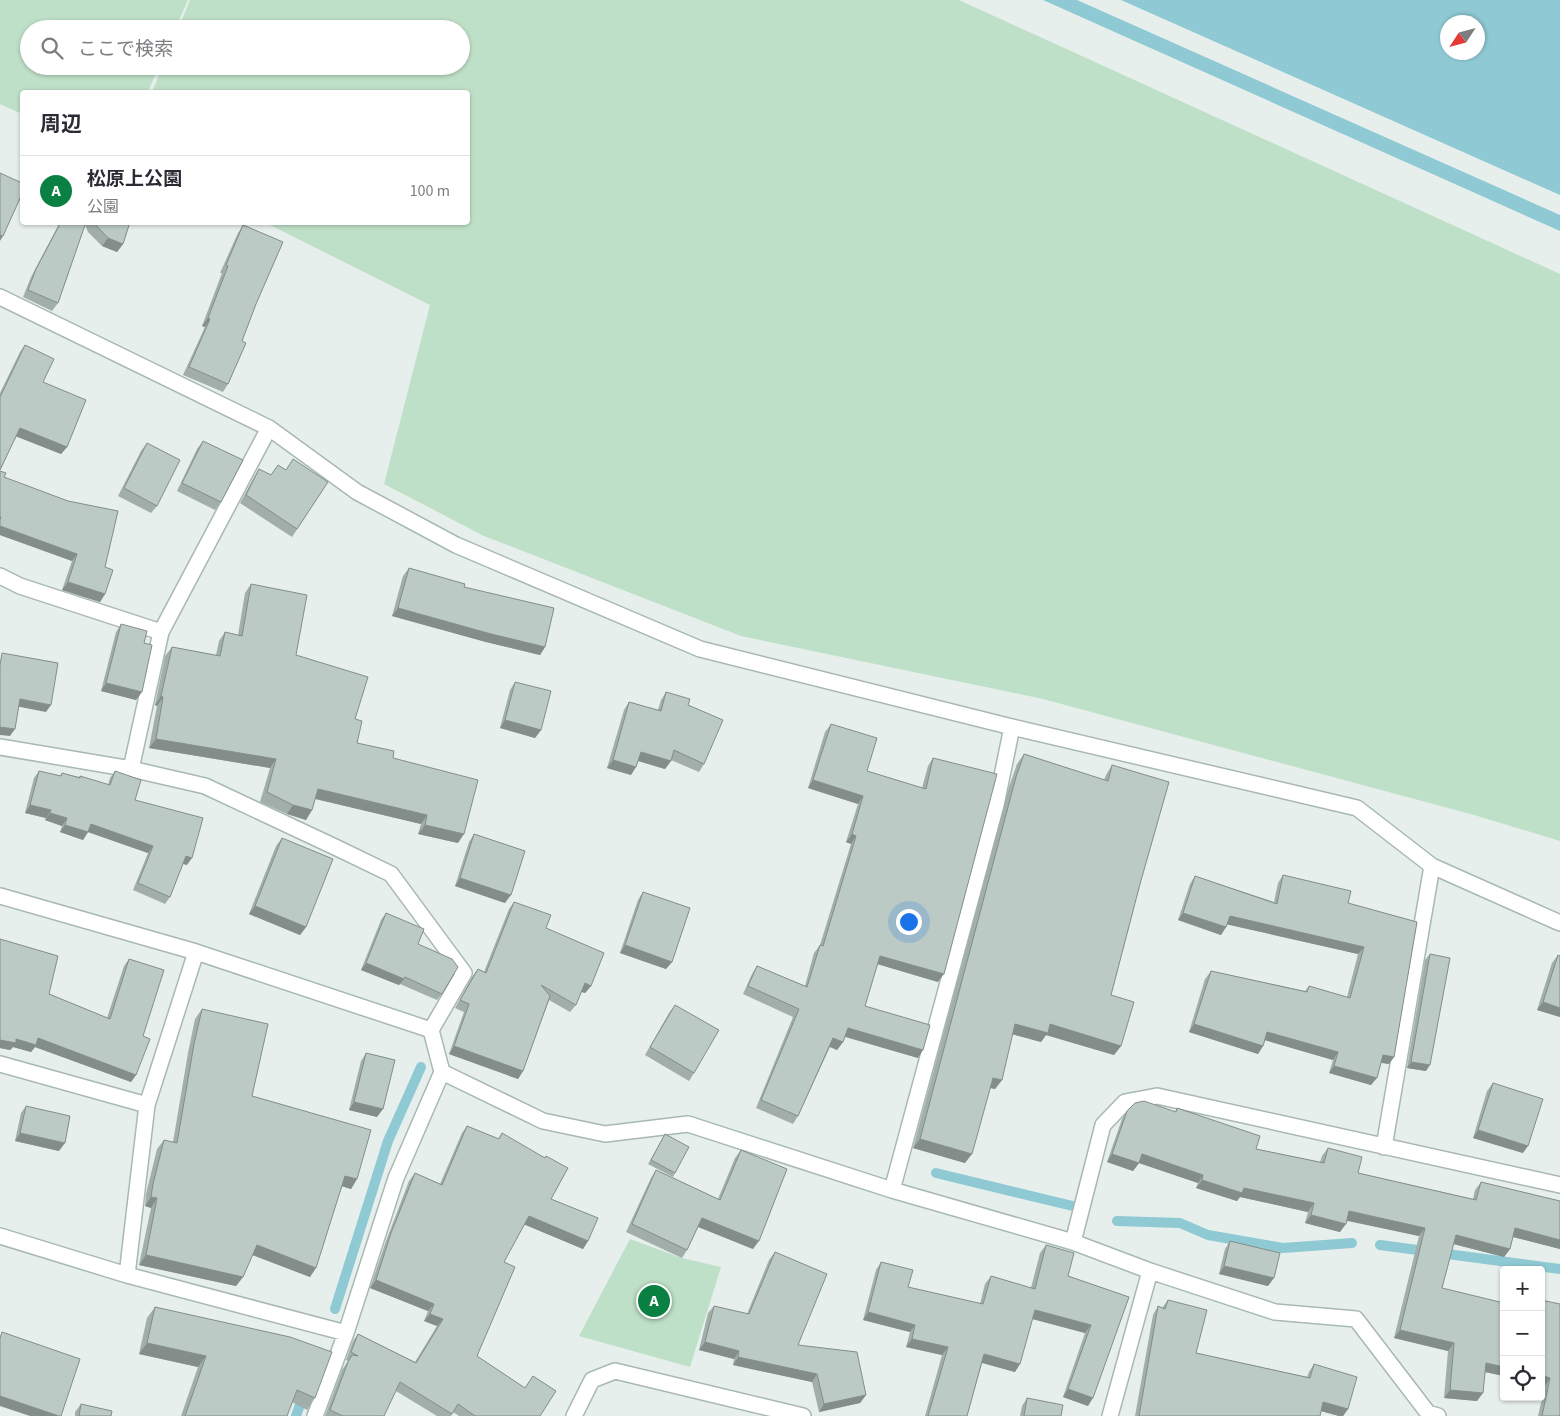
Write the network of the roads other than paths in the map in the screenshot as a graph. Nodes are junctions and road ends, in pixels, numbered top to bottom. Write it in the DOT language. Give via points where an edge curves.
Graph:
graph roads {
  1 [pos="0,297"];
  2 [pos="269,428"];
  3 [pos="0,576"];
  4 [pos="161,632"];
  5 [pos="1012,727"];
  6 [pos="0,747"];
  7 [pos="131,769"];
  8 [pos="1432,866"];
  9 [pos="0,896"];
  10 [pos="1560,923"];
  11 [pos="196,952"];
  12 [pos="432,1030"];
  13 [pos="0,1064"];
  14 [pos="442,1072"];
  15 [pos="146,1105"];
  16 [pos="1384,1147"];
  17 [pos="1560,1185"];
  18 [pos="892,1190"];
  19 [pos="0,1236"];
  20 [pos="1073,1242"];
  21 [pos="1150,1271"];
  22 [pos="127,1275"];
  23 [pos="346,1333"];
  24 [pos="315,1416"];
  25 [pos="574,1416"];
  26 [pos="803,1416"];
  27 [pos="1110,1416"];
  28 [pos="1438,1416"];
  1 -- 2 [label="street"];
  2 -- 4 [label="street"];
  2 -- 5 [label="street" via="357,492 456,545 700,650"];
  3 -- 4 [label="street" via="20,586"];
  4 -- 7 [label="street"];
  5 -- 8 [label="street" via="1357,808"];
  5 -- 18 [label="street" via="996,805"];
  6 -- 7 [label="street"];
  7 -- 12 [label="street" via="205,786 391,874 464,973"];
  8 -- 10 [label="street"];
  8 -- 16 [label="street"];
  9 -- 11 [label="street"];
  11 -- 12 [label="street"];
  11 -- 15 [label="street"];
  12 -- 14 [label="street"];
  13 -- 15 [label="street"];
  14 -- 18 [label="street" via="543,1121 605,1134 688,1124"];
  14 -- 23 [label="street" via="396,1178"];
  15 -- 22 [label="street"];
  16 -- 17 [label="street"];
  16 -- 20 [label="street" via="1157,1096 1125,1102 1103,1125"];
  18 -- 20 [label="street"];
  19 -- 22 [label="street"];
  20 -- 21 [label="street"];
  21 -- 27 [label="street"];
  21 -- 28 [label="street" via="1275,1312 1356,1319 1428,1413"];
  22 -- 23 [label="street"];
  23 -- 24 [label="street"];
  25 -- 26 [label="street" via="592,1380 615,1371"];
}
